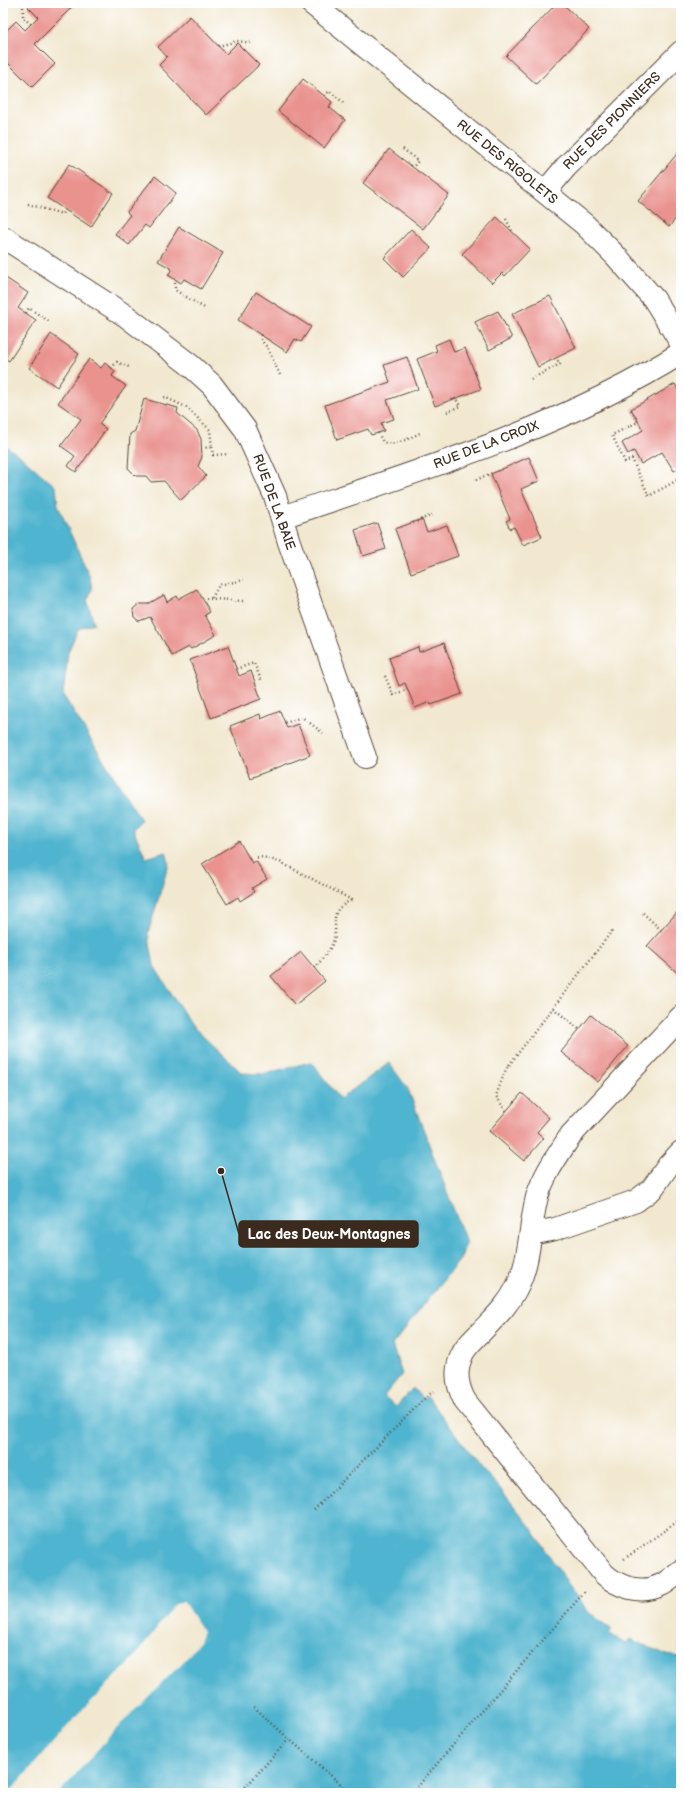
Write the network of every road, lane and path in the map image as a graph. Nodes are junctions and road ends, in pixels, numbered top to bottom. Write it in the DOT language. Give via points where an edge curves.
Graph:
graph roads {
  1 [pos="23,3"];
  2 [pos="311,3"];
  3 [pos="31,24"];
  4 [pos="252,43"];
  5 [pos="218,46"];
  6 [pos="681,52"];
  7 [pos="325,96"];
  8 [pos="344,103"];
  9 [pos="403,149"];
  10 [pos="413,167"];
  11 [pos="545,192"];
  12 [pos="28,204"];
  13 [pos="65,210"];
  14 [pos="506,219"];
  15 [pos="512,231"];
  16 [pos="3,237"];
  17 [pos="175,279"];
  18 [pos="206,309"];
  19 [pos="26,313"];
  20 [pos="50,322"];
  21 [pos="261,335"];
  22 [pos="681,343"];
  23 [pos="681,353"];
  24 [pos="556,358"];
  25 [pos="129,367"];
  26 [pos="111,368"];
  27 [pos="281,377"];
  28 [pos="531,378"];
  29 [pos="164,396"];
  30 [pos="456,398"];
  31 [pos="447,412"];
  32 [pos="638,422"];
  33 [pos="378,433"];
  34 [pos="420,433"];
  35 [pos="203,448"];
  36 [pos="500,470"];
  37 [pos="681,478"];
  38 [pos="476,480"];
  39 [pos="432,515"];
  40 [pos="282,517"];
  41 [pos="413,522"];
  42 [pos="244,580"];
  43 [pos="202,598"];
  44 [pos="212,598"];
  45 [pos="243,601"];
  46 [pos="236,669"];
  47 [pos="385,676"];
  48 [pos="262,682"];
  49 [pos="408,689"];
  50 [pos="285,723"];
  51 [pos="323,733"];
  52 [pos="365,756"];
  53 [pos="249,858"];
  54 [pos="643,913"];
  55 [pos="661,930"];
  56 [pos="612,931"];
  57 [pos="315,968"];
  58 [pos="553,1008"];
  59 [pos="681,1017"];
  60 [pos="579,1029"];
  61 [pos="506,1111"];
  62 [pos="681,1152"];
  63 [pos="531,1234"];
  64 [pos="427,1396"];
  65 [pos="314,1510"];
  66 [pos="681,1520"];
  67 [pos="620,1562"];
  68 [pos="681,1571"];
  69 [pos="579,1597"];
  70 [pos="254,1707"];
  71 [pos="289,1739"];
  72 [pos="240,1793"];
  73 [pos="351,1793"];
  74 [pos="412,1793"];
  1 -- 3 [label="path" via="23,18"];
  2 -- 11 [label="street, RUE DES RIGOLETS"];
  4 -- 5 [label="path" via="237,41"];
  6 -- 11 [label="street, RUE DES PIONNIERS" via="566,166"];
  7 -- 8 [label="path" via="329,91"];
  9 -- 10 [label="path" via="418,161"];
  11 -- 22 [label="street, RUE DES RIGOLETS" via="584,224 641,283"];
  12 -- 13 [label="path" via="62,214"];
  14 -- 15 [label="path"];
  16 -- 40 [label="street, RUE DE LA BAIE" via="126,316 190,364 212,385 245,429 267,476"];
  17 -- 18 [label="path" via="175,290"];
  19 -- 20 [label="path" via="29,308"];
  21 -- 27 [label="path" via="260,340 269,351"];
  23 -- 40 [label="street, RUE DE LA CROIX" via="636,379 566,413 461,455"];
  24 -- 28 [label="path" via="560,364"];
  25 -- 26 [label="path" via="116,362"];
  29 -- 35 [label="path" via="186,407 210,430 212,447"];
  30 -- 31 [label="path" via="460,406"];
  32 -- 37 [label="path" via="612,435 625,462 632,459 649,496"];
  33 -- 34 [label="path" via="383,442 388,444"];
  36 -- 38 [label="path"];
  39 -- 41 [label="path"];
  40 -- 52 [label="street, RUE DE LA BAIE"];
  42 -- 44 [label="path" via="219,585"];
  43 -- 44 [label="path"];
  44 -- 45 [label="path"];
  46 -- 48 [label="path" via="254,663"];
  47 -- 49 [label="path" via="393,695"];
  50 -- 51 [label="path" via="302,717"];
  53 -- 57 [label="path" via="263,857 280,862 352,900 341,905 336,915 333,942"];
  54 -- 55 [label="path"];
  56 -- 58 [label="path"];
  58 -- 60 [label="path"];
  58 -- 61 [label="path" via="506,1068 496,1096"];
  59 -- 63 [label="street" via="571,1136 544,1178 537,1198"];
  62 -- 63 [label="street" via="652,1189 636,1201 555,1229"];
  63 -- 68 [label="street" via="517,1288 506,1306 462,1354 457,1379 460,1391 465,1401 613,1583 623,1587 650,1588 660,1585"];
  64 -- 65 [label="path"];
  66 -- 67 [label="path"];
  69 -- 74 [label="path"];
  70 -- 71 [label="path"];
  71 -- 72 [label="path"];
  71 -- 73 [label="path"];
}
